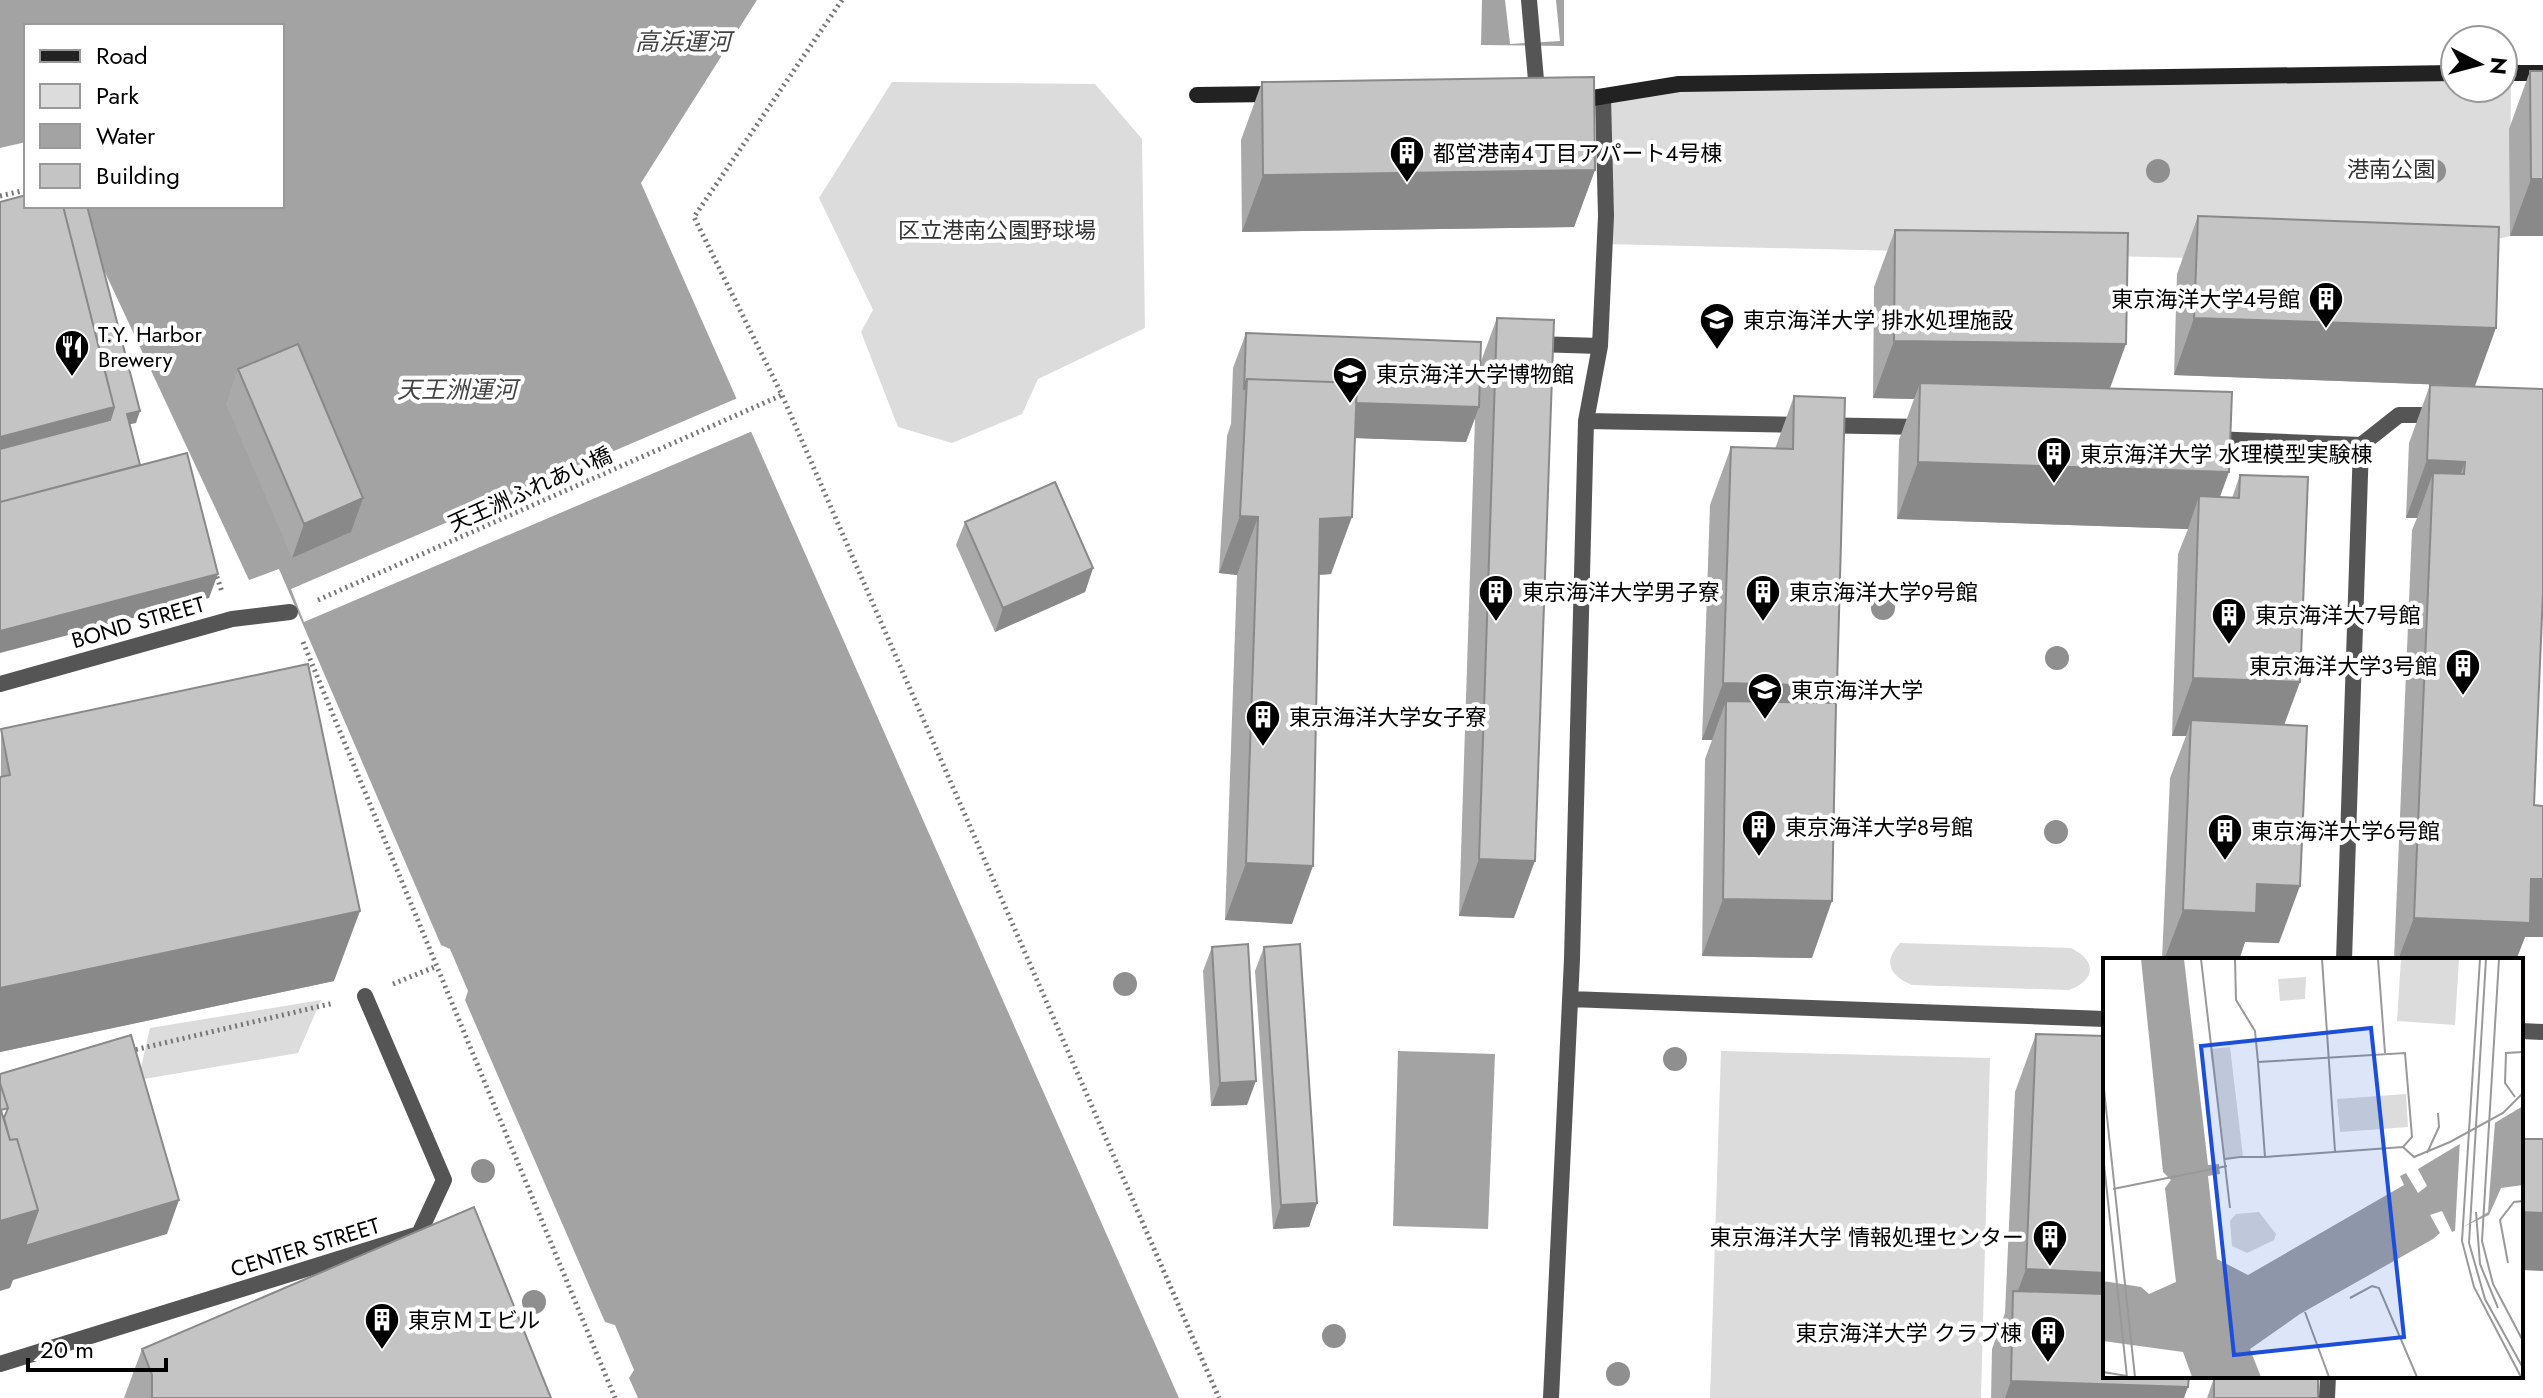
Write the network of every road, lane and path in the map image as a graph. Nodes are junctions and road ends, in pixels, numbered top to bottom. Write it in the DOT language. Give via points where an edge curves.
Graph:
graph roads {
  1 [pos="842,0"];
  2 [pos="1529,0"];
  3 [pos="2439,73"];
  4 [pos="2519,73"];
  5 [pos="2543,73"];
  6 [pos="1537,87"];
  7 [pos="1291,94"];
  8 [pos="1197,95"];
  9 [pos="1603,97"];
  10 [pos="1552,105"];
  11 [pos="24,190"];
  12 [pos="0,196"];
  13 [pos="1521,344"];
  14 [pos="1600,346"];
  15 [pos="782,395"];
  16 [pos="2455,415"];
  17 [pos="1586,421"];
  18 [pos="1934,427"];
  19 [pos="2187,438"];
  20 [pos="2361,445"];
  21 [pos="213,564"];
  22 [pos="290,612"];
  23 [pos="232,619"];
  24 [pos="0,684"];
  25 [pos="2344,958"];
  26 [pos="437,966"];
  27 [pos="365,996"];
  28 [pos="1570,999"];
  29 [pos="2103,1019"];
  30 [pos="2523,1031"];
  31 [pos="2543,1032"];
  32 [pos="122,1052"];
  33 [pos="0,1364"];
  34 [pos="2328,1378"];
  35 [pos="615,1398"];
  36 [pos="1219,1398"];
  37 [pos="1551,1398"];
  38 [pos="2327,1398"];
  1 -- 15 [label="path" via="694,217"];
  2 -- 6 [label="street"];
  3 -- 9 [label="street" via="1679,84"];
  4 -- 5 [label="street"];
  7 -- 8 [label="street"];
  9 -- 10 [label="street"];
  9 -- 14 [label="street" via="1606,216"];
  11 -- 12 [label="path"];
  13 -- 14 [label="street"];
  14 -- 17 [label="street"];
  15 -- 22 [label="path, 天王洲ふれあい橋"];
  15 -- 36 [label="path"];
  16 -- 20 [label="street" via="2399,415"];
  17 -- 18 [label="street"];
  17 -- 28 [label="street"];
  19 -- 20 [label="street"];
  20 -- 25 [label="street"];
  21 -- 23 [label="path"];
  22 -- 23 [label="street, BOND STREET"];
  22 -- 26 [label="path"];
  23 -- 24 [label="street, BOND STREET"];
  26 -- 27 [label="path"];
  26 -- 35 [label="path"];
  27 -- 32 [label="path"];
  27 -- 33 [label="street, CENTER STREET" via="444,1180 419,1234"];
  28 -- 29 [label="street"];
  28 -- 37 [label="street"];
  30 -- 31 [label="street"];
  34 -- 38 [label="street"];
}
